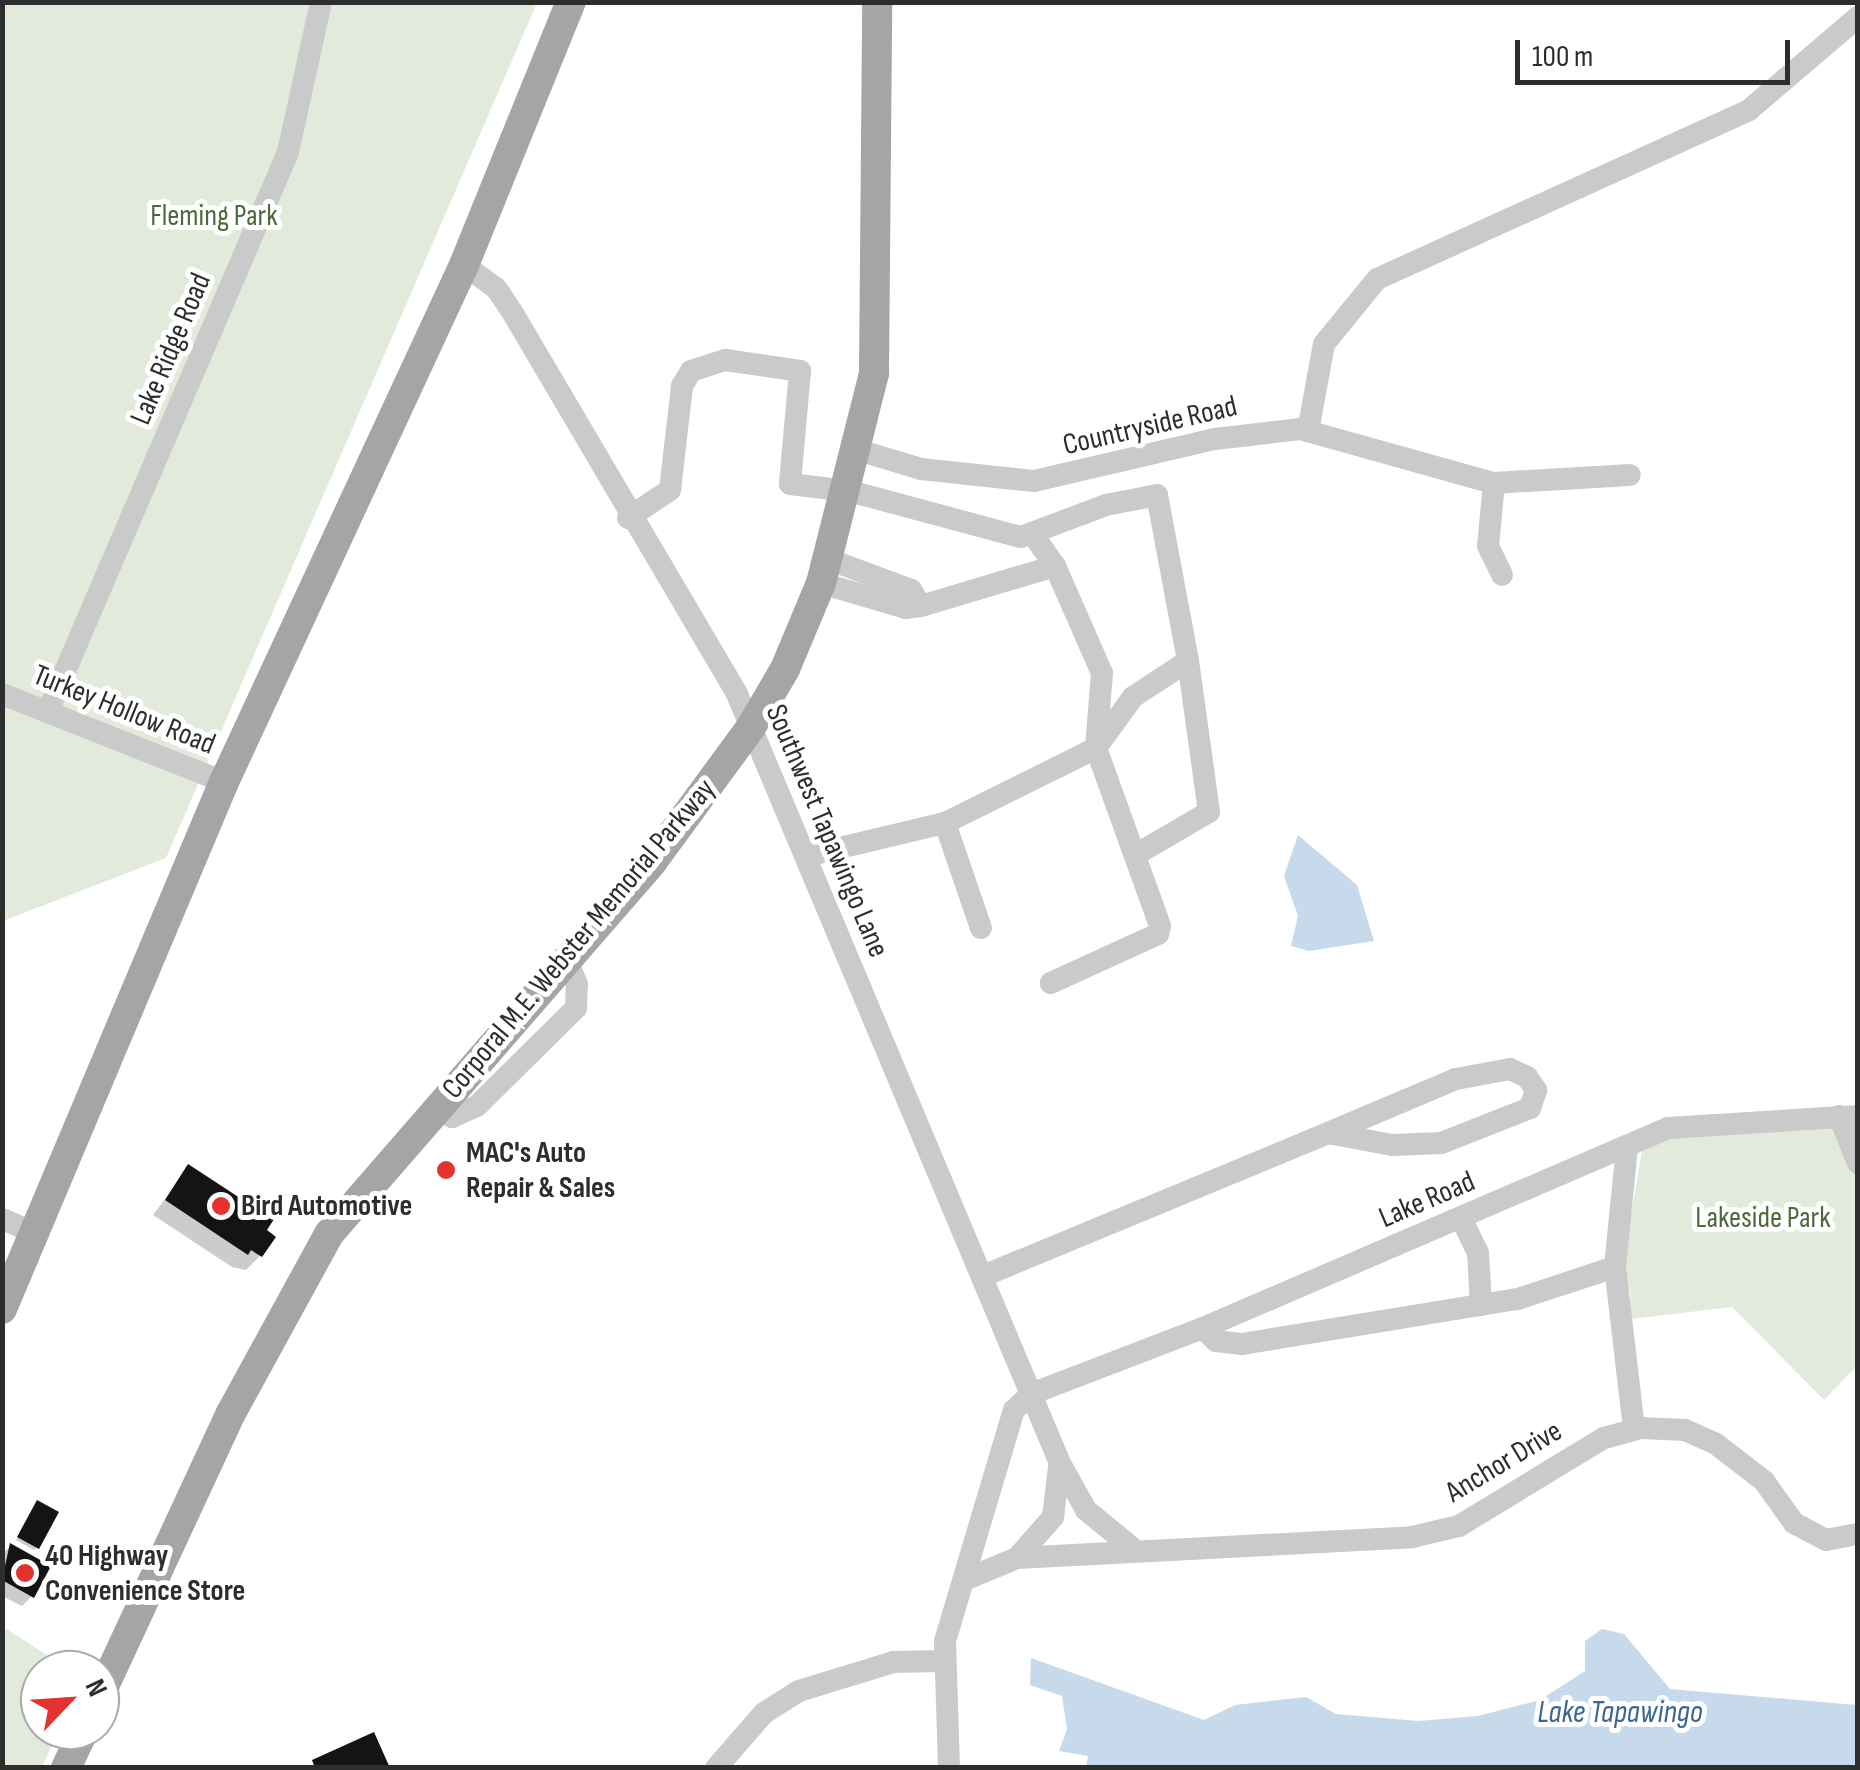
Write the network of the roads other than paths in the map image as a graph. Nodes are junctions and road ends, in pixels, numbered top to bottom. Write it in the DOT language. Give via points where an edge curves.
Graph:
graph roads {
  1 [pos="321,2"];
  2 [pos="571,2"];
  3 [pos="877,2"];
  4 [pos="1858,17"];
  5 [pos="464,265"];
  6 [pos="1308,432"];
  7 [pos="858,450"];
  8 [pos="1630,474"];
  9 [pos="1494,483"];
  10 [pos="849,490"];
  11 [pos="628,518"];
  12 [pos="1032,533"];
  13 [pos="1055,566"];
  14 [pos="825,571"];
  15 [pos="1502,576"];
  16 [pos="1188,661"];
  17 [pos="2,694"];
  18 [pos="48,711"];
  19 [pos="752,727"];
  20 [pos="1096,748"];
  21 [pos="224,782"];
  22 [pos="946,824"];
  23 [pos="1137,854"];
  24 [pos="806,856"];
  25 [pos="980,928"];
  26 [pos="1051,982"];
  27 [pos="1848,1116"];
  28 [pos="1328,1133"];
  29 [pos="1628,1146"];
  30 [pos="1858,1163"];
  31 [pos="1461,1218"];
  32 [pos="2,1219"];
  33 [pos="35,1233"];
  34 [pos="1615,1267"];
  35 [pos="983,1276"];
  36 [pos="1481,1305"];
  37 [pos="2,1309"];
  38 [pos="1203,1328"];
  39 [pos="1031,1394"];
  40 [pos="1634,1430"];
  41 [pos="1060,1463"];
  42 [pos="1858,1534"];
  43 [pos="1136,1552"];
  44 [pos="1017,1558"];
  45 [pos="964,1580"];
  46 [pos="120,1652"];
  47 [pos="942,1661"];
  48 [pos="716,1768"];
  49 [pos="949,1768"];
  1 -- 18 [label="street, Lake Ridge Road" via="288,152"];
  2 -- 5 [label="main road"];
  3 -- 7 [label="main road, Corporal M.E. Webster Memorial Parkway" via="874,372"];
  4 -- 6 [label="street" via="1750,110 1410,260 1350,305 1313,374"];
  5 -- 11 [label="street, Southwest Tapawingo Lane" via="496,288"];
  5 -- 21 [label="main road"];
  6 -- 7 [label="street, Countryside Road" via="1214,438 1034,481 921,470"];
  6 -- 9 [label="street, Countryside Road"];
  7 -- 10 [label="main road, Corporal M.E. Webster Memorial Parkway"];
  8 -- 9 [label="street, Countryside Road"];
  9 -- 15 [label="street" via="1488,546"];
  10 -- 11 [label="street" via="790,484 800,371 707,362 682,386 670,490"];
  10 -- 12 [label="street" via="1021,537"];
  10 -- 14 [label="main road, Corporal M.E. Webster Memorial Parkway"];
  11 -- 19 [label="street, Southwest Tapawingo Lane"];
  12 -- 13 [label="street"];
  12 -- 16 [label="street" via="1156,495"];
  13 -- 14 [label="street" via="906,608"];
  13 -- 20 [label="street" via="1102,673"];
  14 -- 19 [label="main road, Corporal M.E. Webster Memorial Parkway"];
  16 -- 20 [label="street" via="1133,697"];
  16 -- 23 [label="street" via="1209,812"];
  17 -- 18 [label="street, Turkey Hollow Road"];
  18 -- 21 [label="street, Turkey Hollow Road"];
  19 -- 24 [label="street, Southwest Tapawingo Lane"];
  19 -- 46 [label="main road, Corporal M.E. Webster Memorial Parkway" via="652,862 329,1234 231,1413"];
  20 -- 22 [label="street"];
  20 -- 23 [label="street"];
  21 -- 33 [label="main road"];
  22 -- 24 [label="street"];
  22 -- 25 [label="street"];
  23 -- 26 [label="street" via="1158,934"];
  24 -- 35 [label="street, Southwest Tapawingo Lane"];
  27 -- 29 [label="street, Lake Road" via="1696,1122"];
  27 -- 30 [label="street" via="1848,1152"];
  28 -- 28 [label="street" via="1392,1144 1440,1143 1530,1108 1536,1090 1510,1070 1456,1079"];
  28 -- 35 [label="street"];
  29 -- 31 [label="street, Lake Road"];
  29 -- 34 [label="street"];
  31 -- 36 [label="street" via="1478,1253"];
  31 -- 38 [label="street, Lake Road"];
  32 -- 33 [label="street"];
  33 -- 37 [label="main road"];
  34 -- 36 [label="street"];
  34 -- 40 [label="street"];
  35 -- 39 [label="street, Southwest Tapawingo Lane"];
  36 -- 38 [label="street" via="1242,1344 1216,1341"];
  38 -- 39 [label="street, Lake Road"];
  39 -- 41 [label="street, Southwest Tapawingo Lane"];
  39 -- 45 [label="street" via="1014,1410"];
  40 -- 42 [label="street, Anchor Drive" via="1685,1430 1716,1444 1764,1481 1794,1523 1826,1540"];
  40 -- 43 [label="street, Anchor Drive" via="1604,1438 1459,1526 1412,1537"];
  41 -- 43 [label="street" via="1086,1510"];
  41 -- 44 [label="street, Anchor Drive" via="1054,1516"];
  43 -- 44 [label="street, Anchor Drive"];
  44 -- 45 [label="street, Anchor Drive"];
  45 -- 47 [label="street"];
  47 -- 48 [label="street" via="893,1662 799,1691 764,1713"];
  47 -- 49 [label="street"];
}
